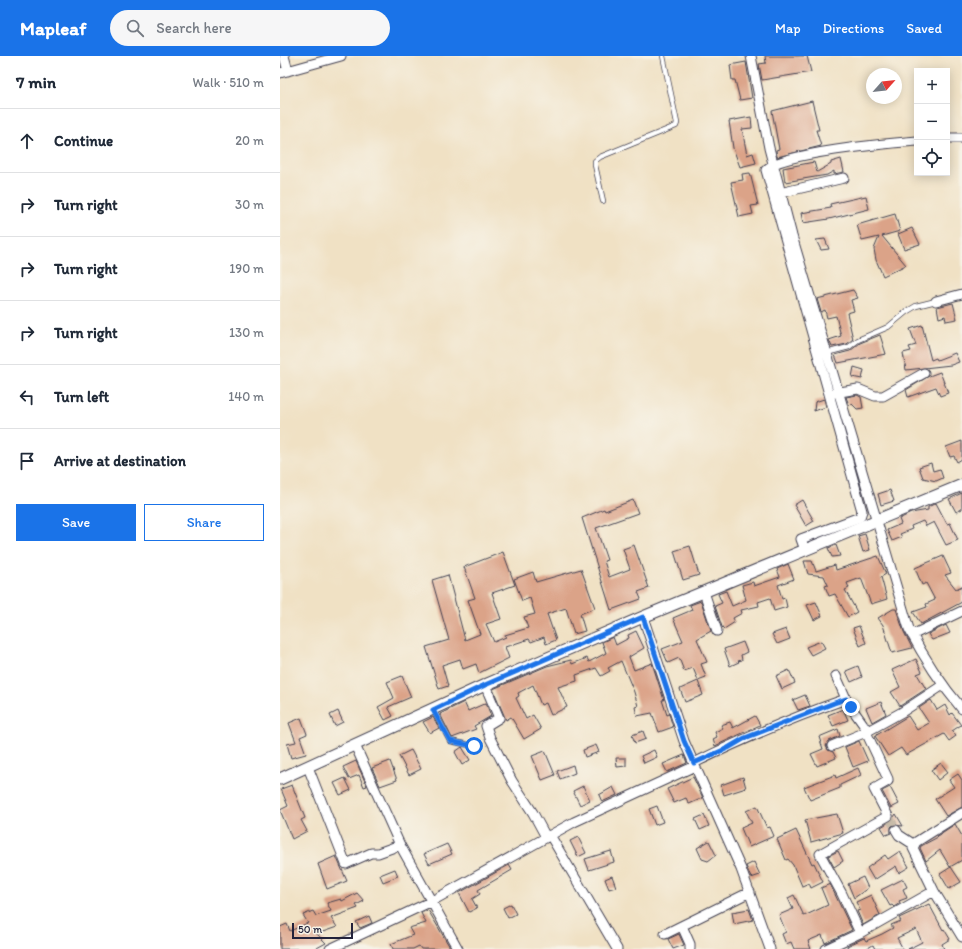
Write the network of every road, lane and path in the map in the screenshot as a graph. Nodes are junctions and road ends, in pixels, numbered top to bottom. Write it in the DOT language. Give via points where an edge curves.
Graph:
graph roads {
  1 [pos="341,56"];
  2 [pos="663,56"];
  3 [pos="751,56"];
  4 [pos="285,66"];
  5 [pos="950,138"];
  6 [pos="962,138"];
  7 [pos="914,141"];
  8 [pos="774,164"];
  9 [pos="844,178"];
  10 [pos="780,193"];
  11 [pos="603,201"];
  12 [pos="962,294"];
  13 [pos="936,301"];
  14 [pos="822,355"];
  15 [pos="924,372"];
  16 [pos="834,393"];
  17 [pos="962,485"];
  18 [pos="876,520"];
  19 [pos="804,546"];
  20 [pos="704,592"];
  21 [pos="962,611"];
  22 [pos="643,617"];
  23 [pos="717,631"];
  24 [pos="912,635"];
  25 [pos="836,676"];
  26 [pos="485,685"];
  27 [pos="943,685"];
  28 [pos="846,699"];
  29 [pos="962,709"];
  30 [pos="433,710"];
  31 [pos="867,732"];
  32 [pos="356,745"];
  33 [pos="474,746"];
  34 [pos="832,746"];
  35 [pos="694,764"];
  36 [pos="308,767"];
  37 [pos="280,779"];
  38 [pos="962,813"];
  39 [pos="896,830"];
  40 [pos="548,836"];
  41 [pos="913,844"];
  42 [pos="400,845"];
  43 [pos="934,891"];
  44 [pos="750,892"];
  45 [pos="432,901"];
  46 [pos="682,926"];
  47 [pos="860,933"];
  48 [pos="665,934"];
  49 [pos="962,937"];
  50 [pos="330,949"];
  51 [pos="458,949"];
  52 [pos="617,949"];
  53 [pos="690,949"];
  54 [pos="770,949"];
  55 [pos="826,949"];
  1 -- 4 [label="street"];
  2 -- 11 [label="lane" via="676,126 595,161"];
  3 -- 8 [label="street"];
  5 -- 6 [label="street"];
  7 -- 8 [label="street" via="856,146"];
  8 -- 10 [label="street"];
  8 -- 14 [label="street" via="767,168 766,174"];
  9 -- 10 [label="street"];
  10 -- 14 [label="street"];
  12 -- 13 [label="street"];
  13 -- 14 [label="lane" via="916,306 888,327 858,340 849,347"];
  14 -- 16 [label="street"];
  15 -- 16 [label="street" via="883,396 875,396 858,389"];
  16 -- 18 [label="street"];
  16 -- 19 [label="street" via="862,515 801,539"];
  17 -- 18 [label="street"];
  18 -- 19 [label="street"];
  18 -- 24 [label="street"];
  19 -- 20 [label="street"];
  20 -- 22 [label="street"];
  20 -- 23 [label="street"];
  21 -- 24 [label="street"];
  22 -- 26 [label="street"];
  22 -- 35 [label="street"];
  24 -- 27 [label="street"];
  25 -- 28 [label="street"];
  26 -- 30 [label="street"];
  26 -- 40 [label="street" via="498,718 486,726 490,738 512,781"];
  27 -- 29 [label="street"];
  27 -- 31 [label="street"];
  28 -- 31 [label="street"];
  28 -- 35 [label="street" via="745,738"];
  30 -- 32 [label="street"];
  30 -- 33 [label="lane" via="450,741"];
  31 -- 34 [label="street"];
  31 -- 47 [label="street" via="888,779 874,790 888,816 820,854"];
  32 -- 36 [label="street"];
  32 -- 42 [label="street"];
  35 -- 40 [label="street"];
  35 -- 44 [label="street"];
  36 -- 37 [label="street"];
  36 -- 42 [label="street" via="346,864 371,853"];
  38 -- 41 [label="street"];
  39 -- 41 [label="street"];
  40 -- 45 [label="street"];
  40 -- 52 [label="street"];
  41 -- 43 [label="street"];
  42 -- 45 [label="street"];
  43 -- 47 [label="street"];
  43 -- 49 [label="street"];
  44 -- 46 [label="street"];
  44 -- 54 [label="street"];
  45 -- 50 [label="street"];
  45 -- 51 [label="street"];
  46 -- 48 [label="street"];
  46 -- 53 [label="street"];
  47 -- 55 [label="street"];
}
